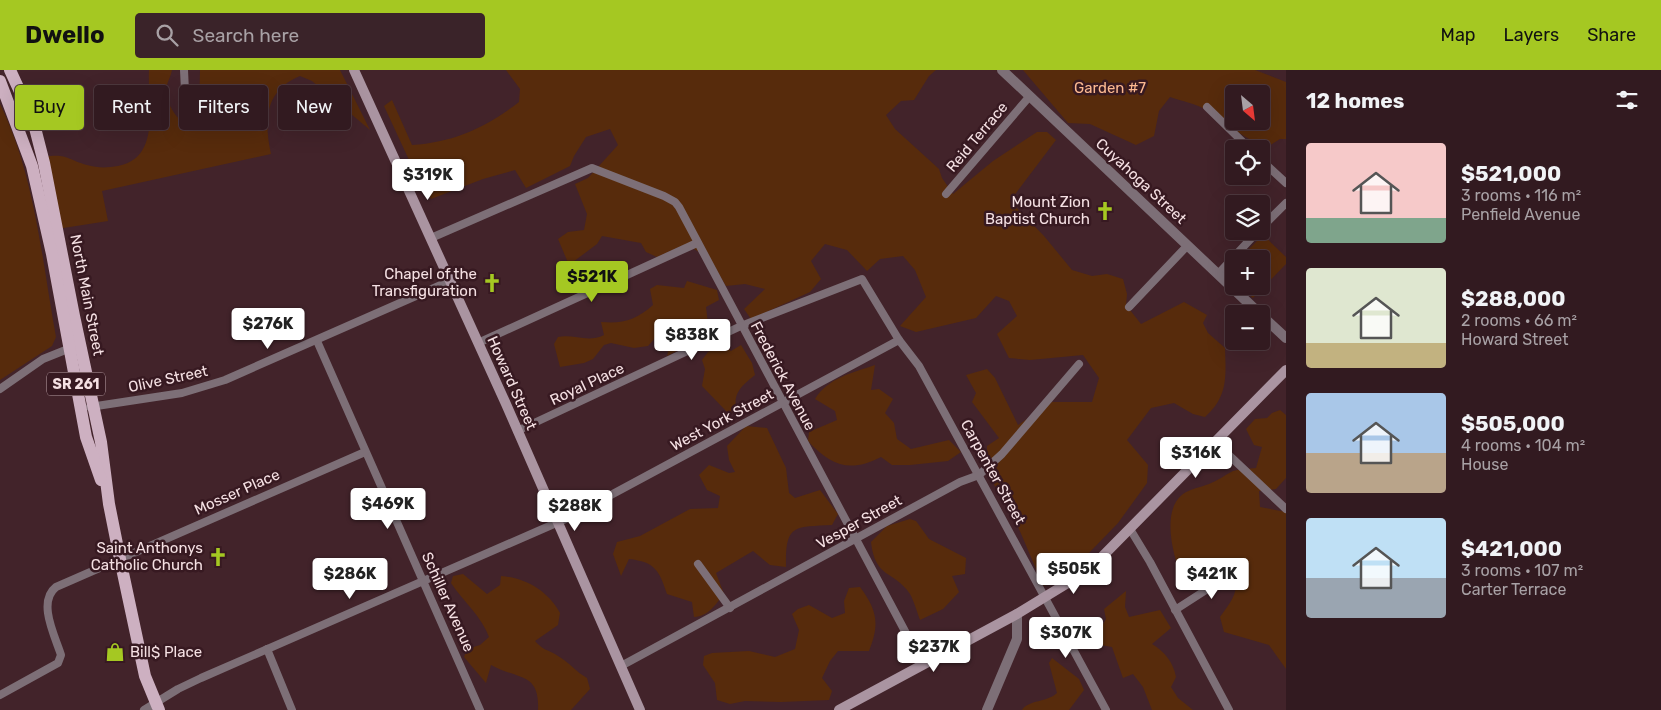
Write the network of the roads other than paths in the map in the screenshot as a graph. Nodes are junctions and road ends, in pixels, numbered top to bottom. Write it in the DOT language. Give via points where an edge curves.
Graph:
graph roads {
  1 [pos="10,70"];
  2 [pos="184,70"];
  3 [pos="354,70"];
  4 [pos="1002,70"];
  5 [pos="0,81"];
  6 [pos="185,85"];
  7 [pos="1029,97"];
  8 [pos="1207,107"];
  9 [pos="1241,140"];
  10 [pos="1270,168"];
  11 [pos="1286,183"];
  12 [pos="946,194"];
  13 [pos="1286,203"];
  14 [pos="48,212"];
  15 [pos="1270,219"];
  16 [pos="431,238"];
  17 [pos="1250,240"];
  18 [pos="697,243"];
  19 [pos="1187,246"];
  20 [pos="1219,273"];
  21 [pos="862,279"];
  22 [pos="450,282"];
  23 [pos="1252,305"];
  24 [pos="1129,306"];
  25 [pos="1270,323"];
  26 [pos="741,326"];
  27 [pos="1286,338"];
  28 [pos="899,340"];
  29 [pos="74,341"];
  30 [pos="317,341"];
  31 [pos="478,343"];
  32 [pos="1079,364"];
  33 [pos="1286,370"];
  34 [pos="0,389"];
  35 [pos="782,404"];
  36 [pos="87,407"];
  37 [pos="517,432"];
  38 [pos="1216,442"];
  39 [pos="365,452"];
  40 [pos="979,475"];
  41 [pos="1285,506"];
  42 [pos="557,522"];
  43 [pos="1130,529"];
  44 [pos="855,539"];
  45 [pos="120,559"];
  46 [pos="698,564"];
  47 [pos="1237,570"];
  48 [pos="422,580"];
  49 [pos="1045,598"];
  50 [pos="730,608"];
  51 [pos="1175,610"];
  52 [pos="1017,614"];
  53 [pos="267,649"];
  54 [pos="923,665"];
  55 [pos="621,666"];
  56 [pos="0,694"];
  57 [pos="157,706"];
  58 [pos="144,710"];
  59 [pos="292,710"];
  60 [pos="480,710"];
  61 [pos="640,710"];
  62 [pos="839,710"];
  63 [pos="987,710"];
  64 [pos="1106,710"];
  65 [pos="1229,710"];
  1 -- 14 [label="main road, SR 261" via="33,120"];
  2 -- 6 [label="street"];
  3 -- 16 [label="main road, Howard Street"];
  4 -- 7 [label="street, Cuyahoga Street"];
  5 -- 14 [label="main road, SR 261"];
  7 -- 12 [label="street, Reid Terrace"];
  7 -- 19 [label="street, Cuyahoga Street"];
  8 -- 9 [label="street"];
  10 -- 11 [label="street"];
  13 -- 15 [label="street"];
  14 -- 29 [label="main road, North Main Street / SR 261"];
  16 -- 18 [label="street, Frederick Avenue" via="592,168 675,202"];
  16 -- 22 [label="main road, Howard Street"];
  17 -- 20 [label="street"];
  18 -- 26 [label="street, Frederick Avenue"];
  18 -- 31 [label="street"];
  19 -- 20 [label="street, Cuyahoga Street"];
  19 -- 24 [label="street"];
  20 -- 23 [label="street, Cuyahoga Street"];
  21 -- 26 [label="street, Royal Place"];
  21 -- 28 [label="street, Carpenter Street"];
  22 -- 30 [label="street, Olive Street"];
  22 -- 31 [label="main road, Howard Street"];
  25 -- 27 [label="street, Cuyahoga Street"];
  26 -- 35 [label="street, Frederick Avenue"];
  26 -- 37 [label="street, Royal Place"];
  28 -- 35 [label="street, West York Street"];
  28 -- 40 [label="street, Carpenter Street" via="919,366"];
  29 -- 34 [label="street"];
  29 -- 36 [label="main road, North Main Street / SR 261"];
  30 -- 36 [label="street, Olive Street" via="201,388"];
  30 -- 39 [label="street, Schiller Avenue"];
  31 -- 37 [label="main road, Howard Street"];
  32 -- 40 [label="street, Vesper Street" via="1002,454"];
  33 -- 38 [label="main road"];
  35 -- 42 [label="street, West York Street"];
  35 -- 44 [label="street, Frederick Avenue"];
  36 -- 45 [label="main road, North Main Street / SR 261" via="102,442 109,504"];
  37 -- 42 [label="main road, Howard Street"];
  38 -- 41 [label="street"];
  38 -- 43 [label="main road"];
  39 -- 45 [label="street, Mosser Place"];
  39 -- 48 [label="street, Schiller Avenue"];
  40 -- 44 [label="street, Vesper Street"];
  40 -- 49 [label="street, Carpenter Street"];
  42 -- 48 [label="street, West York Street"];
  42 -- 55 [label="main road, Howard Street"];
  43 -- 49 [label="main road" via="1088,570"];
  43 -- 51 [label="street"];
  44 -- 50 [label="street, Vesper Street"];
  44 -- 54 [label="street, Frederick Avenue"];
  45 -- 56 [label="street, Mosser Place" via="50,592 47,605 61,655 58,663"];
  45 -- 57 [label="main road, North Main Street / SR 261" via="145,676"];
  46 -- 50 [label="street"];
  47 -- 51 [label="street"];
  48 -- 53 [label="street, West York Street"];
  48 -- 60 [label="street, Schiller Avenue"];
  49 -- 52 [label="main road"];
  49 -- 64 [label="street, Carpenter Street"];
  50 -- 55 [label="street, Vesper Street"];
  51 -- 65 [label="street"];
  52 -- 54 [label="main road"];
  52 -- 63 [label="street" via="1017,639"];
  53 -- 57 [label="street, West York Street" via="178,689"];
  53 -- 59 [label="street"];
  54 -- 62 [label="main road"];
  55 -- 61 [label="main road, Howard Street"];
  57 -- 58 [label="street, West York Street"];
}
